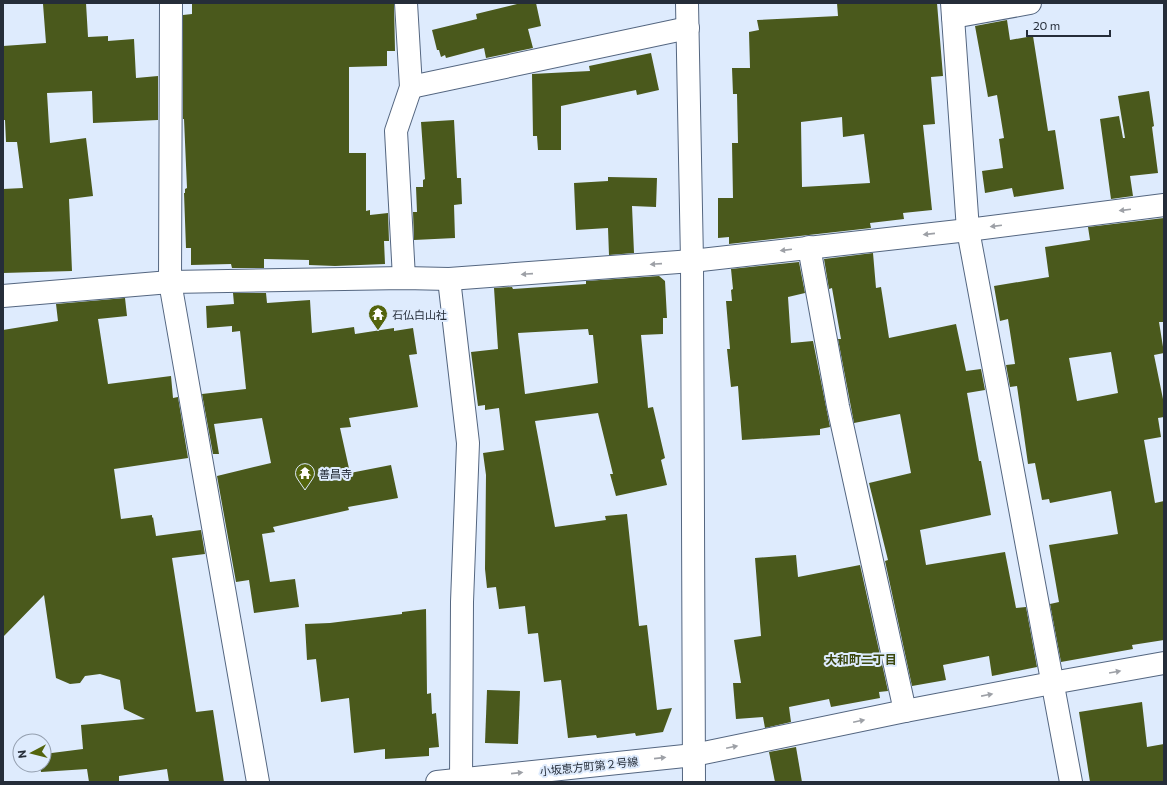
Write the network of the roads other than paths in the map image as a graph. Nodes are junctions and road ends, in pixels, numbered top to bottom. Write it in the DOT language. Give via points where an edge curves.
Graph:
graph roads {
  1 [pos="171,3"];
  2 [pos="406,3"];
  3 [pos="687,3"];
  4 [pos="1030,3"];
  5 [pos="952,10"];
  6 [pos="688,28"];
  7 [pos="411,87"];
  8 [pos="1164,205"];
  9 [pos="968,230"];
  10 [pos="809,247"];
  11 [pos="692,261"];
  12 [pos="404,278"];
  13 [pos="449,279"];
  14 [pos="170,282"];
  15 [pos="3,296"];
  16 [pos="1164,663"];
  17 [pos="1052,683"];
  18 [pos="905,711"];
  19 [pos="694,755"];
  20 [pos="461,781"];
  21 [pos="258,782"];
  22 [pos="437,782"];
  23 [pos="694,782"];
  24 [pos="1071,782"];
  1 -- 14 [label="street"];
  2 -- 7 [label="street"];
  3 -- 6 [label="street"];
  4 -- 5 [label="street"];
  5 -- 9 [label="street"];
  6 -- 7 [label="street"];
  6 -- 11 [label="street"];
  7 -- 12 [label="street" via="396,131"];
  8 -- 9 [label="street, one-way"];
  9 -- 10 [label="street, one-way"];
  9 -- 17 [label="street"];
  10 -- 11 [label="street, one-way"];
  10 -- 18 [label="street" via="838,406"];
  11 -- 13 [label="street, one-way"];
  11 -- 19 [label="street"];
  12 -- 13 [label="street"];
  12 -- 14 [label="street"];
  13 -- 20 [label="street" via="468,443 462,602"];
  14 -- 15 [label="street"];
  14 -- 21 [label="street"];
  17 -- 16 [label="street, 小坂恵方町第２号線, one-way"];
  18 -- 17 [label="street, 小坂恵方町第２号線, one-way"];
  17 -- 24 [label="street"];
  19 -- 18 [label="street, 小坂恵方町第２号線, one-way"];
  20 -- 19 [label="street, 小坂恵方町第２号線, one-way"];
  19 -- 23 [label="street"];
  20 -- 22 [label="street, 小坂恵方町第２号線"];
}
